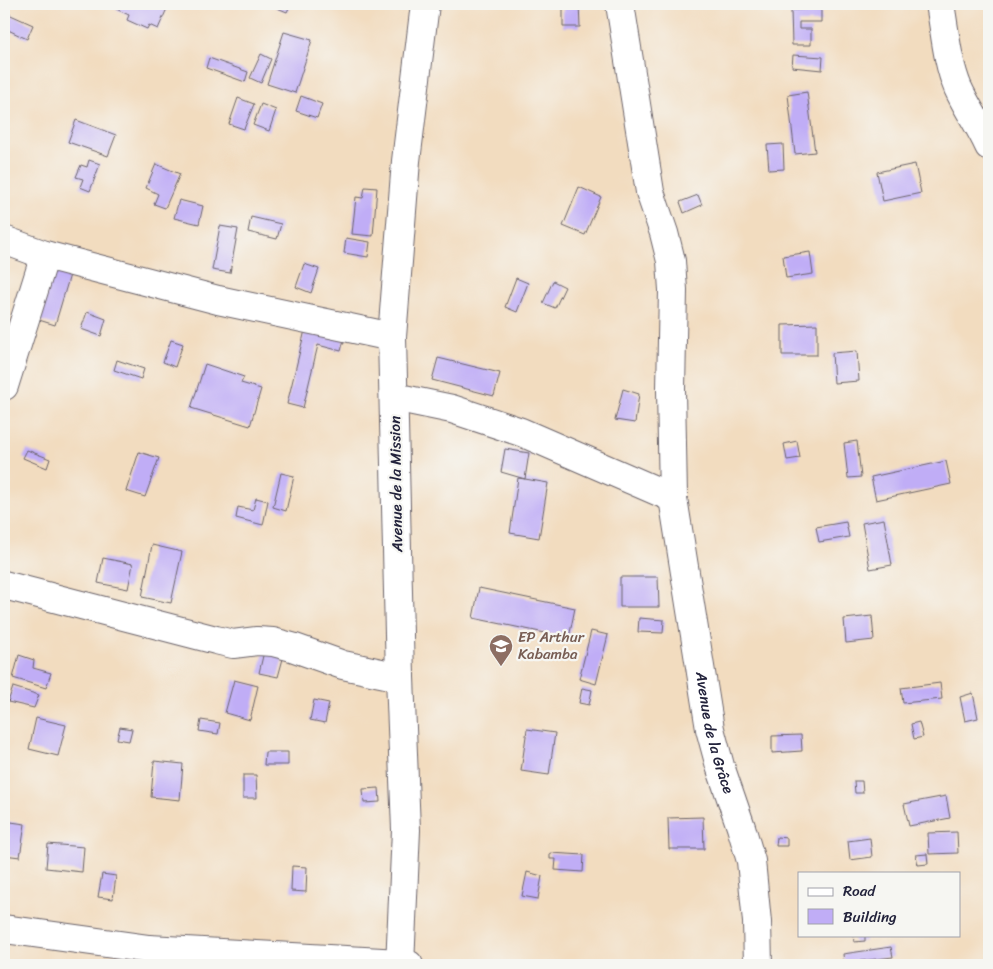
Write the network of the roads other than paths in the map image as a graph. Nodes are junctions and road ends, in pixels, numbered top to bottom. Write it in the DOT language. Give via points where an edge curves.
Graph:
graph roads {
  1 [pos="425,4"];
  2 [pos="620,4"];
  3 [pos="940,4"];
  4 [pos="989,146"];
  5 [pos="4,240"];
  6 [pos="45,255"];
  7 [pos="392,336"];
  8 [pos="4,386"];
  9 [pos="394,397"];
  10 [pos="673,498"];
  11 [pos="4,585"];
  12 [pos="400,677"];
  13 [pos="4,929"];
  14 [pos="403,965"];
  15 [pos="758,965"];
  1 -- 7 [label="street, Avenue de la Mission" via="406,161"];
  2 -- 10 [label="street, Avenue de la Grâce" via="650,192 671,261 674,290 671,389"];
  3 -- 4 [label="street" via="950,63 958,87"];
  5 -- 6 [label="street"];
  6 -- 7 [label="street" via="218,300"];
  6 -- 8 [label="street"];
  7 -- 9 [label="street, Avenue de la Mission"];
  9 -- 10 [label="street" via="452,409 521,432"];
  9 -- 12 [label="street, Avenue de la Mission"];
  10 -- 15 [label="street, Avenue de la Grâce" via="710,728 751,861"];
  11 -- 12 [label="street" via="233,644 273,642 343,665"];
  12 -- 14 [label="street, Avenue de la Mission" via="406,830"];
  13 -- 14 [label="street" via="149,948"];
}
